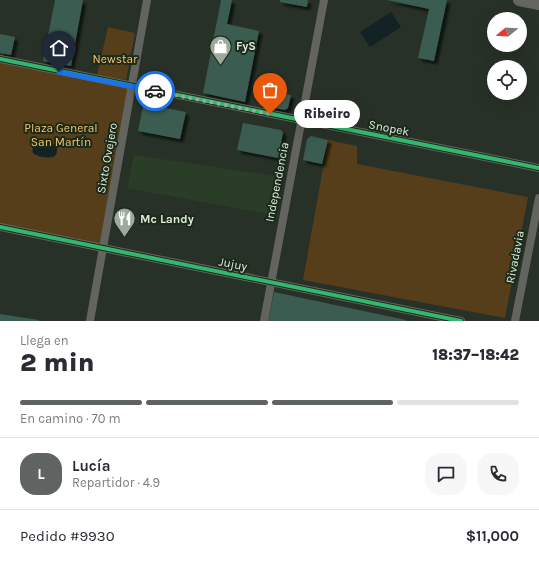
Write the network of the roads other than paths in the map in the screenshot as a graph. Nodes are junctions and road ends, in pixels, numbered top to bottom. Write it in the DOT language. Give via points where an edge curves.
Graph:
graph roads {
  1 [pos="147,0"];
  2 [pos="324,0"];
  3 [pos="519,0"];
  4 [pos="539,4"];
  5 [pos="0,59"];
  6 [pos="132,87"];
  7 [pos="301,121"];
  8 [pos="539,168"];
  9 [pos="539,198"];
  10 [pos="0,227"];
  11 [pos="103,248"];
  12 [pos="271,282"];
  13 [pos="90,321"];
  14 [pos="264,321"];
  15 [pos="461,321"];
  16 [pos="514,321"];
  1 -- 6 [label="street, Sixto Ovejero"];
  2 -- 7 [label="street, Independencia"];
  3 -- 4 [label="main road"];
  5 -- 6 [label="street, Snopek"];
  6 -- 7 [label="street, Snopek"];
  6 -- 11 [label="street, Sixto Ovejero"];
  7 -- 8 [label="street, Snopek"];
  7 -- 12 [label="street, Independencia"];
  9 -- 16 [label="street, Rivadavia"];
  10 -- 11 [label="street, Jujuy"];
  11 -- 12 [label="street, Jujuy"];
  11 -- 13 [label="street, Sixto Ovejero"];
  12 -- 14 [label="street, Independencia"];
  12 -- 15 [label="street, Jujuy"];
}
